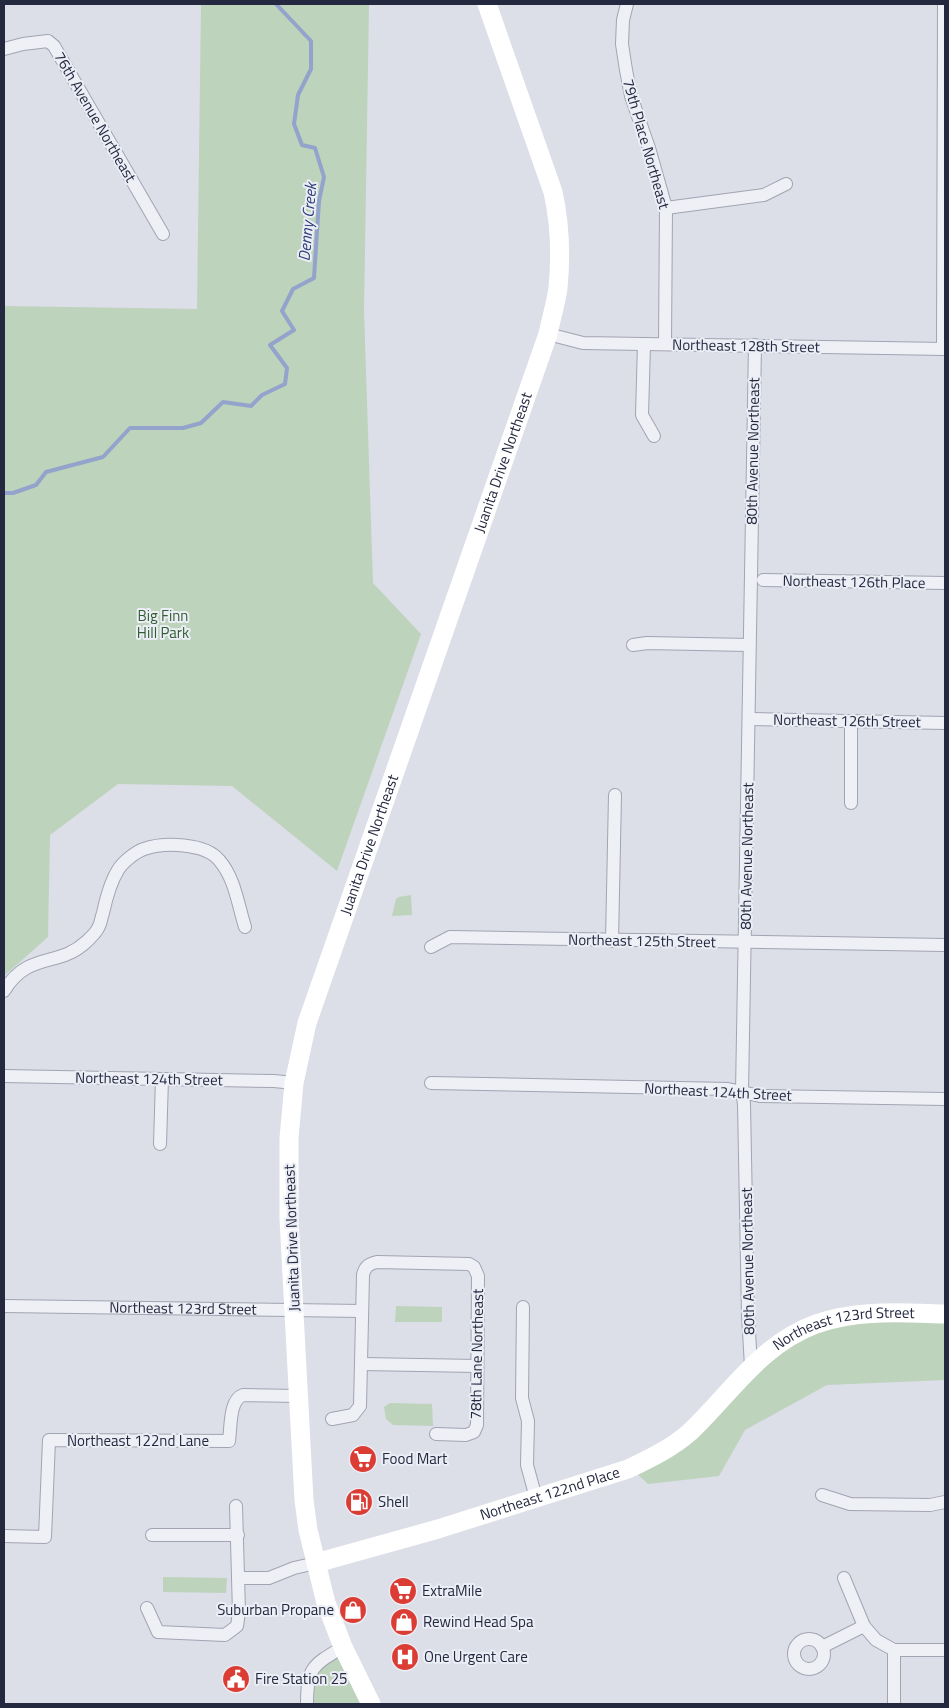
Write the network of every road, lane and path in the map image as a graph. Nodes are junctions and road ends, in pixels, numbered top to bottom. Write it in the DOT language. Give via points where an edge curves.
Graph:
graph roads {
  1 [pos="487,4"];
  2 [pos="627,4"];
  3 [pos="944,4"];
  4 [pos="4,49"];
  5 [pos="786,184"];
  6 [pos="666,208"];
  7 [pos="163,234"];
  8 [pos="548,334"];
  9 [pos="644,344"];
  10 [pos="665,344"];
  11 [pos="755,345"];
  12 [pos="944,349"];
  13 [pos="654,436"];
  14 [pos="763,580"];
  15 [pos="945,584"];
  16 [pos="633,645"];
  17 [pos="749,645"];
  18 [pos="748,720"];
  19 [pos="851,722"];
  20 [pos="945,723"];
  21 [pos="615,795"];
  22 [pos="851,803"];
  23 [pos="245,927"];
  24 [pos="612,941"];
  25 [pos="745,942"];
  26 [pos="945,945"];
  27 [pos="431,947"];
  28 [pos="4,991"];
  29 [pos="4,1076"];
  30 [pos="162,1079"];
  31 [pos="431,1083"];
  32 [pos="294,1084"];
  33 [pos="742,1092"];
  34 [pos="945,1099"];
  35 [pos="160,1144"];
  36 [pos="4,1306"];
  37 [pos="523,1307"];
  38 [pos="294,1310"];
  39 [pos="362,1311"];
  40 [pos="945,1314"];
  41 [pos="362,1364"];
  42 [pos="477,1366"];
  43 [pos="752,1367"];
  44 [pos="298,1396"];
  45 [pos="332,1419"];
  46 [pos="436,1434"];
  47 [pos="822,1495"];
  48 [pos="536,1498"];
  49 [pos="945,1502"];
  50 [pos="236,1506"];
  51 [pos="152,1535"];
  52 [pos="238,1535"];
  53 [pos="4,1536"];
  54 [pos="316,1563"];
  55 [pos="239,1578"];
  56 [pos="844,1578"];
  57 [pos="146,1608"];
  58 [pos="864,1626"];
  59 [pos="343,1647"];
  60 [pos="822,1647"];
  61 [pos="894,1650"];
  62 [pos="945,1650"];
  63 [pos="307,1704"];
  64 [pos="371,1704"];
  65 [pos="894,1704"];
  1 -- 8 [label="main road, Juanita Drive Northeast" via="553,192 558,217 558,289"];
  2 -- 6 [label="street, 79th Place Northeast" via="622,44 626,70"];
  3 -- 12 [label="street"];
  4 -- 7 [label="street, 76th Avenue Northeast" via="48,42 54,46"];
  5 -- 6 [label="street" via="764,194"];
  6 -- 10 [label="street, 79th Place Northeast"];
  8 -- 9 [label="street, Northeast 128th Street" via="583,343"];
  8 -- 32 [label="main road, Juanita Drive Northeast" via="336,938 308,1023"];
  9 -- 10 [label="street, Northeast 128th Street"];
  9 -- 13 [label="street" via="642,415"];
  10 -- 11 [label="street, Northeast 128th Street"];
  11 -- 12 [label="street, Northeast 128th Street"];
  11 -- 17 [label="street, 80th Avenue Northeast"];
  14 -- 15 [label="street, Northeast 126th Place"];
  16 -- 17 [label="street"];
  17 -- 18 [label="street, 80th Avenue Northeast"];
  18 -- 19 [label="street, Northeast 126th Street"];
  18 -- 25 [label="street, 80th Avenue Northeast"];
  19 -- 20 [label="street, Northeast 126th Street"];
  19 -- 22 [label="street"];
  21 -- 24 [label="street"];
  23 -- 28 [label="street" via="229,874 218,859 204,850 188,846 142,849 118,870 99,928 85,943 70,953 31,964 18,972"];
  24 -- 25 [label="street, Northeast 125th Street"];
  24 -- 27 [label="street, Northeast 125th Street" via="450,938"];
  25 -- 26 [label="street, Northeast 125th Street"];
  25 -- 33 [label="street, 80th Avenue Northeast"];
  29 -- 30 [label="street, Northeast 124th Street"];
  30 -- 32 [label="street, Northeast 124th Street"];
  30 -- 35 [label="street"];
  31 -- 33 [label="street, Northeast 124th Street"];
  32 -- 38 [label="main road, Juanita Drive Northeast" via="289,1219"];
  33 -- 34 [label="street, Northeast 124th Street" via="760,1096"];
  33 -- 43 [label="street, 80th Avenue Northeast"];
  36 -- 38 [label="street, Northeast 123rd Street"];
  37 -- 48 [label="street" via="522,1398 528,1421 528,1465"];
  38 -- 39 [label="street, Northeast 123rd Street"];
  38 -- 44 [label="main road, Juanita Drive Northeast"];
  39 -- 41 [label="street"];
  39 -- 42 [label="street, 78th Lane Northeast" via="363,1275 370,1264 469,1264 476,1269 478,1276"];
  40 -- 43 [label="main road, Northeast 123rd Street" via="868,1313 816,1324 772,1348"];
  41 -- 42 [label="street"];
  41 -- 45 [label="street" via="360,1406 353,1415"];
  42 -- 46 [label="street, 78th Lane Northeast" via="474,1432 466,1435"];
  43 -- 48 [label="main road, Northeast 122nd Place" via="689,1433 667,1448 628,1469"];
  44 -- 53 [label="street, Northeast 122nd Lane" via="238,1397 234,1403 229,1441 49,1440 46,1537"];
  44 -- 54 [label="main road, Juanita Drive Northeast" via="304,1500"];
  47 -- 49 [label="street" via="850,1504 930,1505"];
  48 -- 54 [label="main road, Northeast 122nd Place"];
  50 -- 52 [label="street"];
  51 -- 52 [label="street"];
  52 -- 55 [label="street"];
  54 -- 55 [label="street" via="269,1578"];
  54 -- 59 [label="main road, Juanita Drive Northeast" via="326,1603"];
  55 -- 57 [label="street" via="237,1626 225,1635 158,1632"];
  56 -- 58 [label="street"];
  58 -- 60 [label="street"];
  58 -- 61 [label="street" via="876,1640"];
  59 -- 63 [label="street" via="319,1662 310,1673"];
  59 -- 64 [label="main road, Juanita Drive Northeast"];
  61 -- 62 [label="street"];
  61 -- 65 [label="street"];
}
